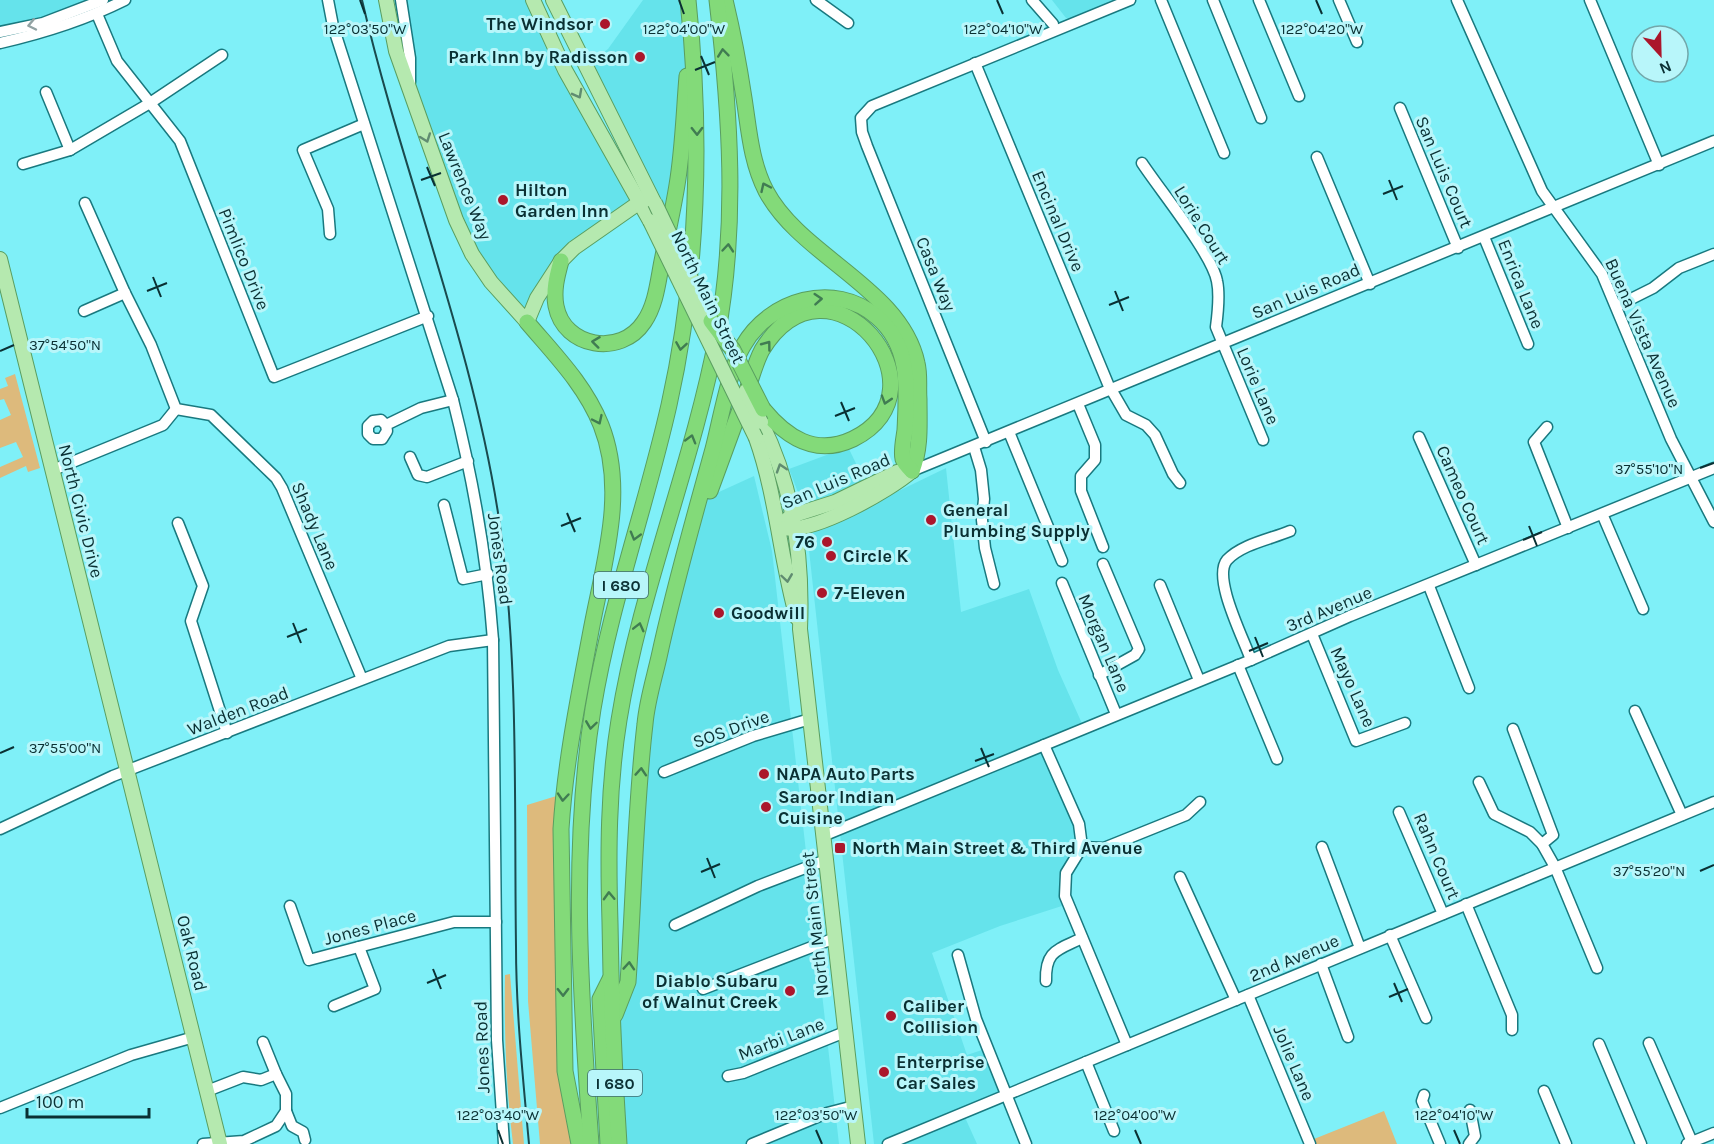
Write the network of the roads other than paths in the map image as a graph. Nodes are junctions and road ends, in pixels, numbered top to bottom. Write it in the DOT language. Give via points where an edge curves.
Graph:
graph roads {
  1 [pos="103,0"];
  2 [pos="125,0"];
  3 [pos="328,0"];
  4 [pos="386,0"];
  5 [pos="401,0"];
  6 [pos="533,0"];
  7 [pos="553,0"];
  8 [pos="688,0"];
  9 [pos="717,0"];
  10 [pos="725,0"];
  11 [pos="816,0"];
  12 [pos="1032,0"];
  13 [pos="1130,0"];
  14 [pos="1161,0"];
  15 [pos="1213,0"];
  16 [pos="1259,0"];
  17 [pos="1339,0"];
  18 [pos="1457,0"];
  19 [pos="1590,0"];
  20 [pos="98,14"];
  21 [pos="848,23"];
  22 [pos="1053,24"];
  23 [pos="691,31"];
  24 [pos="0,32"];
  25 [pos="1358,42"];
  26 [pos="0,43"];
  27 [pos="222,55"];
  28 [pos="975,63"];
  29 [pos="410,82"];
  30 [pos="46,92"];
  31 [pos="1299,96"];
  32 [pos="150,103"];
  33 [pos="1400,108"];
  34 [pos="1261,118"];
  35 [pos="364,124"];
  36 [pos="1714,141"];
  37 [pos="70,150"];
  38 [pos="1224,153"];
  39 [pos="1317,157"];
  40 [pos="1142,163"];
  41 [pos="23,164"];
  42 [pos="1659,165"];
  43 [pos="648,200"];
  44 [pos="85,203"];
  45 [pos="1554,208"];
  46 [pos="330,234"];
  47 [pos="1484,237"];
  48 [pos="1458,248"];
  49 [pos="1714,254"];
  50 [pos="0,260"];
  51 [pos="561,261"];
  52 [pos="1370,284"];
  53 [pos="125,293"];
  54 [pos="1617,306"];
  55 [pos="84,311"];
  56 [pos="428,316"];
  57 [pos="711,321"];
  58 [pos="527,322"];
  59 [pos="1528,344"];
  60 [pos="1223,345"];
  61 [pos="1111,390"];
  62 [pos="453,400"];
  63 [pos="1078,404"];
  64 [pos="176,409"];
  65 [pos="762,415"];
  66 [pos="386,425"];
  67 [pos="1547,427"];
  68 [pos="1009,432"];
  69 [pos="1419,437"];
  70 [pos="1263,440"];
  71 [pos="986,442"];
  72 [pos="974,447"];
  73 [pos="410,458"];
  74 [pos="468,461"];
  75 [pos="1714,468"];
  76 [pos="53,470"];
  77 [pos="912,471"];
  78 [pos="1690,478"];
  79 [pos="1180,483"];
  80 [pos="444,505"];
  81 [pos="1602,516"];
  82 [pos="1714,522"];
  83 [pos="178,523"];
  84 [pos="792,523"];
  85 [pos="779,527"];
  86 [pos="1568,528"];
  87 [pos="1290,531"];
  88 [pos="1104,547"];
  89 [pos="684,555"];
  90 [pos="1062,561"];
  91 [pos="1103,564"];
  92 [pos="1476,565"];
  93 [pos="488,574"];
  94 [pos="1062,583"];
  95 [pos="994,584"];
  96 [pos="1160,585"];
  97 [pos="1429,586"];
  98 [pos="1643,609"];
  99 [pos="800,629"];
  100 [pos="1312,634"];
  101 [pos="493,640"];
  102 [pos="1251,660"];
  103 [pos="1238,665"];
  104 [pos="1099,675"];
  105 [pos="362,679"];
  106 [pos="1199,680"];
  107 [pos="1469,688"];
  108 [pos="1635,711"];
  109 [pos="1116,714"];
  110 [pos="810,719"];
  111 [pos="1404,723"];
  112 [pos="1513,729"];
  113 [pos="227,733"];
  114 [pos="1044,745"];
  115 [pos="1276,759"];
  116 [pos="127,771"];
  117 [pos="664,771"];
  118 [pos="1479,782"];
  119 [pos="1200,802"];
  120 [pos="1714,802"];
  121 [pos="1400,812"];
  122 [pos="1682,815"];
  123 [pos="0,829"];
  124 [pos="823,836"];
  125 [pos="1542,844"];
  126 [pos="1082,847"];
  127 [pos="1322,847"];
  128 [pos="826,860"];
  129 [pos="1555,867"];
  130 [pos="1180,877"];
  131 [pos="1466,904"];
  132 [pos="290,906"];
  133 [pos="1443,914"];
  134 [pos="496,922"];
  135 [pos="675,925"];
  136 [pos="1390,935"];
  137 [pos="835,938"];
  138 [pos="1082,938"];
  139 [pos="358,947"];
  140 [pos="1360,948"];
  141 [pos="957,955"];
  142 [pos="1321,964"];
  143 [pos="1597,968"];
  144 [pos="611,976"];
  145 [pos="1046,981"];
  146 [pos="703,989"];
  147 [pos="1248,995"];
  148 [pos="1236,1000"];
  149 [pos="334,1006"];
  150 [pos="1426,1018"];
  151 [pos="612,1021"];
  152 [pos="1512,1030"];
  153 [pos="845,1032"];
  154 [pos="194,1037"];
  155 [pos="1348,1037"];
  156 [pos="263,1042"];
  157 [pos="1649,1043"];
  158 [pos="1599,1044"];
  159 [pos="1127,1045"];
  160 [pos="1086,1062"];
  161 [pos="276,1074"];
  162 [pos="728,1076"];
  163 [pos="207,1091"];
  164 [pos="1544,1091"];
  165 [pos="1424,1095"];
  166 [pos="1006,1096"];
  167 [pos="854,1106"];
  168 [pos="0,1108"];
  169 [pos="1470,1110"];
  170 [pos="286,1111"];
  171 [pos="1114,1131"];
  172 [pos="1714,1133"];
  173 [pos="305,1140"];
  174 [pos="220,1143"];
  175 [pos="1689,1143"];
  176 [pos="203,1144"];
  177 [pos="504,1144"];
  178 [pos="579,1144"];
  179 [pos="591,1144"];
  180 [pos="608,1144"];
  181 [pos="619,1144"];
  182 [pos="752,1144"];
  183 [pos="858,1144"];
  184 [pos="888,1144"];
  185 [pos="1026,1144"];
  186 [pos="1310,1144"];
  187 [pos="1440,1144"];
  188 [pos="1469,1144"];
  189 [pos="1566,1144"];
  190 [pos="1641,1144"];
  1 -- 24 [label="street, one-way" via="43,23"];
  2 -- 20 [label="street"];
  3 -- 35 [label="street, Jones Road"];
  4 -- 29 [label="main road, Lawrence Way" via="396,51"];
  5 -- 29 [label="street, Lawrence Way"];
  6 -- 43 [label="main road, North Main Street, one-way" via="565,70"];
  7 -- 43 [label="main road, North Main Street"];
  8 -- 23 [label="highway, I 680"];
  144 -- 9 [label="highway, I 680, one-way" via="608,832 619,718 642,615 709,370 725,282 731,159"];
  77 -- 10 [label="highway, one-way" via="919,453 919,433 917,363 910,343 886,309 800,234 765,190 754,159"];
  11 -- 21 [label="street"];
  12 -- 22 [label="street"];
  13 -- 28 [label="street"];
  14 -- 38 [label="street"];
  15 -- 34 [label="street"];
  16 -- 31 [label="street"];
  17 -- 25 [label="street"];
  18 -- 45 [label="street, Buena Vista Avenue" via="1526,160"];
  19 -- 42 [label="street"];
  20 -- 26 [label="street"];
  20 -- 32 [label="street, Pimlico Drive" via="117,61"];
  23 -- 51 [label="highway, one-way" via="677,185 653,303 645,322 632,336 615,343 597,344 570,332 556,307 555,288"];
  23 -- 179 [label="highway, I 680, one-way" via="697,173 684,323 666,419 602,660 585,774 581,899"];
  27 -- 32 [label="street"];
  28 -- 61 [label="street, Encinal Drive"];
  28 -- 71 [label="street, Casa Way" via="872,106 861,118 867,146"];
  29 -- 58 [label="main road, Lawrence Way, one-way" via="421,125 472,254"];
  30 -- 37 [label="street"];
  32 -- 37 [label="street"];
  32 -- 56 [label="street, Pimlico Drive" via="180,141 274,377"];
  33 -- 48 [label="street, San Luis Court"];
  35 -- 46 [label="street" via="303,150 328,209"];
  35 -- 56 [label="street, Jones Road"];
  36 -- 42 [label="street, San Luis Road"];
  37 -- 41 [label="street"];
  39 -- 52 [label="street"];
  40 -- 60 [label="street, Lorie Court" via="1217,279 1216,327"];
  42 -- 45 [label="street, San Luis Road"];
  43 -- 51 [label="main road" via="574,248"];
  43 -- 57 [label="main road, North Main Street, bridge"];
  43 -- 85 [label="main road, North Main Street, bridge" via="651,221 756,438"];
  44 -- 53 [label="street"];
  45 -- 47 [label="street, San Luis Road"];
  45 -- 54 [label="street, Buena Vista Avenue" via="1602,274"];
  47 -- 48 [label="street, San Luis Road"];
  47 -- 59 [label="street, Enrica Lane"];
  48 -- 52 [label="street, San Luis Road"];
  49 -- 54 [label="street" via="1679,268 1653,288"];
  50 -- 76 [label="main road, North Civic Drive"];
  51 -- 58 [label="main road"];
  52 -- 60 [label="street, San Luis Road"];
  53 -- 55 [label="street"];
  53 -- 64 [label="street"];
  54 -- 78 [label="street, Buena Vista Avenue"];
  56 -- 62 [label="street, Jones Road"];
  57 -- 65 [label="highway, bridge" via="733,351"];
  58 -- 178 [label="highway, one-way" via="581,385 601,426 613,483 609,533 563,794 565,1071"];
  60 -- 61 [label="street, San Luis Road"];
  60 -- 70 [label="street, Lorie Lane"];
  61 -- 63 [label="street, San Luis Road"];
  61 -- 79 [label="street, Encinal Drive" via="1126,416 1146,425 1155,435"];
  62 -- 66 [label="street" via="421,408"];
  62 -- 74 [label="street, Jones Road"];
  63 -- 68 [label="street, San Luis Road"];
  63 -- 88 [label="street" via="1095,445 1095,460 1081,476 1081,491"];
  64 -- 76 [label="street" via="163,425"];
  64 -- 105 [label="street, Shady Lane" via="211,415 276,478"];
  84 -- 65 [label="main road, North Main Street, one-way" via="780,463"];
  89 -- 65 [label="highway, one-way" via="762,351 781,327 801,315 824,311 848,316 880,344 888,365 889,396 877,419 853,439 827,445 806,443 784,433"];
  67 -- 86 [label="street" via="1534,442"];
  68 -- 71 [label="street, San Luis Road"];
  68 -- 90 [label="street"];
  69 -- 92 [label="street, Cameo Court"];
  71 -- 72 [label="street, San Luis Road"];
  72 -- 77 [label="street, San Luis Road"];
  72 -- 95 [label="street" via="981,470 985,548"];
  73 -- 74 [label="street" via="418,475 427,477"];
  74 -- 93 [label="street, Jones Road"];
  75 -- 78 [label="street, 3rd Avenue"];
  76 -- 116 [label="main road, North Civic Drive"];
  77 -- 84 [label="main road, San Luis Road" via="895,486 815,525"];
  89 -- 77 [label="highway, one-way" via="741,347 756,326 776,310 799,301 838,298 857,304 889,328 898,342 905,369 903,459"];
  78 -- 81 [label="street, 3rd Avenue"];
  78 -- 82 [label="street, Buena Vista Avenue"];
  80 -- 93 [label="street" via="463,579"];
  81 -- 86 [label="street, 3rd Avenue"];
  81 -- 98 [label="street"];
  83 -- 113 [label="street" via="202,586 191,621"];
  84 -- 85 [label="main road, San Luis Road"];
  84 -- 99 [label="main road, North Main Street" via="802,589"];
  85 -- 99 [label="main road, North Main Street, one-way" via="789,591"];
  86 -- 92 [label="street, 3rd Avenue"];
  87 -- 102 [label="street" via="1246,548 1227,560 1222,571 1223,586"];
  151 -- 89 [label="highway, one-way" via="628,982 645,722"];
  91 -- 104 [label="street" via="1139,649"];
  92 -- 97 [label="street, 3rd Avenue"];
  93 -- 101 [label="street, Jones Road"];
  94 -- 104 [label="street, Morgan Lane"];
  96 -- 106 [label="street"];
  97 -- 100 [label="street, 3rd Avenue"];
  97 -- 107 [label="street"];
  99 -- 110 [label="main road, North Main Street"];
  100 -- 102 [label="street, 3rd Avenue"];
  100 -- 111 [label="street, Mayo Lane" via="1356,741"];
  101 -- 105 [label="street, Walden Road" via="449,646"];
  101 -- 134 [label="street, Jones Road"];
  102 -- 103 [label="street, 3rd Avenue"];
  103 -- 106 [label="street, 3rd Avenue"];
  103 -- 115 [label="street"];
  104 -- 109 [label="street, Morgan Lane"];
  105 -- 113 [label="street, Walden Road"];
  106 -- 109 [label="street, 3rd Avenue"];
  108 -- 122 [label="street"];
  109 -- 114 [label="street, 3rd Avenue"];
  110 -- 117 [label="street, SOS Drive" via="753,736"];
  110 -- 124 [label="main road, North Main Street"];
  112 -- 125 [label="street" via="1553,834"];
  113 -- 116 [label="street, Walden Road"];
  114 -- 124 [label="street, 3rd Avenue"];
  114 -- 126 [label="street" via="1078,824"];
  116 -- 123 [label="street, Walden Road"];
  116 -- 154 [label="main road, Oak Road"];
  118 -- 125 [label="street" via="1494,814 1530,832"];
  119 -- 126 [label="street" via="1186,815 1104,848"];
  120 -- 122 [label="street, 2nd Avenue"];
  121 -- 133 [label="street, Rahn Court"];
  122 -- 129 [label="street, 2nd Avenue"];
  124 -- 128 [label="main road, North Main Street"];
  125 -- 129 [label="street"];
  126 -- 138 [label="street" via="1066,873 1065,896"];
  127 -- 140 [label="street"];
  128 -- 135 [label="street" via="758,886"];
  128 -- 137 [label="main road, North Main Street"];
  129 -- 131 [label="street, 2nd Avenue"];
  129 -- 143 [label="street"];
  130 -- 148 [label="street"];
  131 -- 133 [label="street, 2nd Avenue"];
  131 -- 152 [label="street" via="1512,1015"];
  132 -- 139 [label="street, Jones Place" via="309,960"];
  133 -- 136 [label="street, 2nd Avenue"];
  134 -- 139 [label="street, Jones Place" via="454,922"];
  134 -- 177 [label="street, Jones Road" via="497,1040"];
  136 -- 140 [label="street, 2nd Avenue"];
  136 -- 150 [label="street"];
  137 -- 146 [label="street"];
  137 -- 153 [label="main road, North Main Street"];
  138 -- 145 [label="street" via="1048,958"];
  138 -- 159 [label="street"];
  139 -- 149 [label="street" via="375,989"];
  140 -- 142 [label="street, 2nd Avenue"];
  141 -- 166 [label="street"];
  142 -- 147 [label="street, 2nd Avenue"];
  142 -- 155 [label="street"];
  144 -- 151 [label="highway, I 680"];
  144 -- 180 [label="highway, I 680" via="600,999"];
  147 -- 148 [label="street, 2nd Avenue"];
  147 -- 186 [label="street, Jolie Lane"];
  148 -- 159 [label="street, 2nd Avenue"];
  151 -- 181 [label="highway, I 680"];
  153 -- 162 [label="street, Marbi Lane"];
  153 -- 167 [label="main road, North Main Street"];
  154 -- 163 [label="main road, Oak Road"];
  154 -- 168 [label="street" via="131,1055"];
  156 -- 161 [label="street"];
  157 -- 175 [label="street"];
  158 -- 190 [label="street"];
  159 -- 160 [label="street, 2nd Avenue"];
  160 -- 166 [label="street, 2nd Avenue"];
  160 -- 171 [label="street"];
  161 -- 163 [label="street" via="261,1080 243,1077"];
  161 -- 170 [label="street" via="286,1094"];
  163 -- 174 [label="main road, Oak Road"];
  164 -- 189 [label="street"];
  165 -- 187 [label="street" via="1422,1101"];
  166 -- 184 [label="street, 2nd Avenue"];
  166 -- 185 [label="street"];
  167 -- 182 [label="street"];
  167 -- 183 [label="main road, North Main Street"];
  169 -- 188 [label="street" via="1475,1136"];
  170 -- 173 [label="street" via="292,1126 303,1131"];
  170 -- 174 [label="street" via="276,1126 244,1141"];
  172 -- 175 [label="street"];
  174 -- 176 [label="street"];
}
